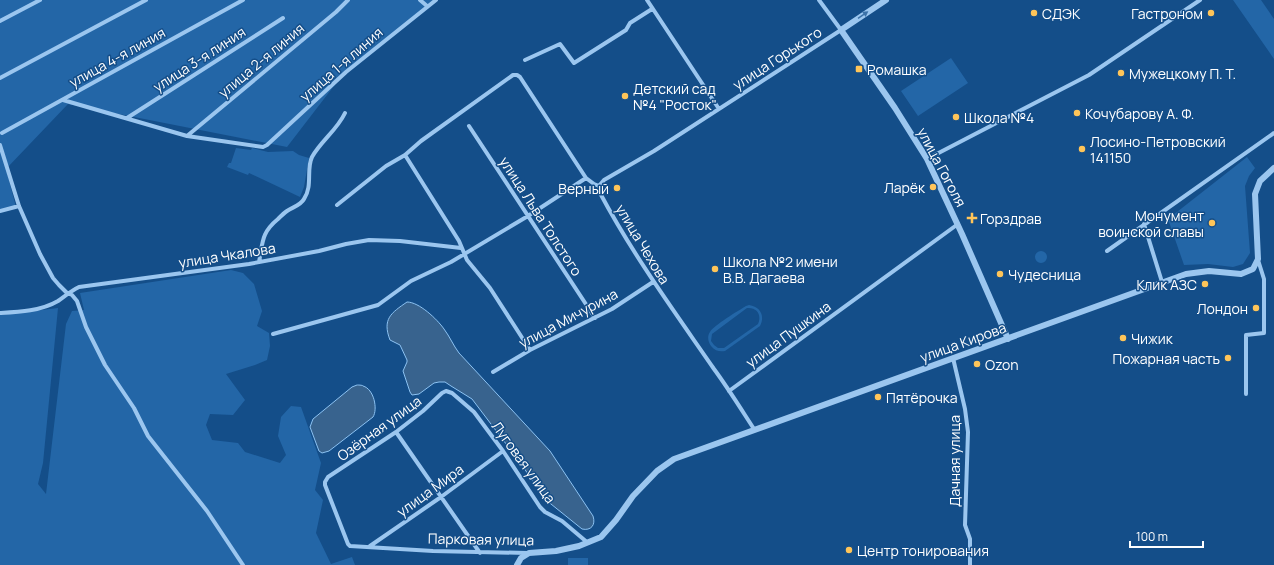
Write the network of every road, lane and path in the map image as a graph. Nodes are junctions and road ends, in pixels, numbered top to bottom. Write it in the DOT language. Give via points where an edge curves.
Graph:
graph roads {
  1 [pos="40,0"];
  2 [pos="146,0"];
  3 [pos="243,0"];
  4 [pos="348,0"];
  5 [pos="420,0"];
  6 [pos="436,0"];
  7 [pos="647,0"];
  8 [pos="819,0"];
  9 [pos="886,0"];
  10 [pos="1200,0"];
  11 [pos="427,6"];
  12 [pos="652,9"];
  13 [pos="283,18"];
  14 [pos="0,21"];
  15 [pos="841,30"];
  16 [pos="525,60"];
  17 [pos="0,78"];
  18 [pos="63,100"];
  19 [pos="719,109"];
  20 [pos="345,113"];
  21 [pos="127,118"];
  22 [pos="469,126"];
  23 [pos="1274,133"];
  24 [pos="0,134"];
  25 [pos="187,136"];
  26 [pos="0,146"];
  27 [pos="405,155"];
  28 [pos="928,159"];
  29 [pos="1274,168"];
  30 [pos="586,178"];
  31 [pos="599,186"];
  32 [pos="336,205"];
  33 [pos="19,206"];
  34 [pos="0,211"];
  35 [pos="528,216"];
  36 [pos="958,224"];
  37 [pos="1144,224"];
  38 [pos="461,248"];
  39 [pos="1107,251"];
  40 [pos="464,253"];
  41 [pos="1258,260"];
  42 [pos="259,262"];
  43 [pos="653,282"];
  44 [pos="1162,282"];
  45 [pos="67,293"];
  46 [pos="0,313"];
  47 [pos="595,318"];
  48 [pos="272,334"];
  49 [pos="1008,339"];
  50 [pos="530,350"];
  51 [pos="952,358"];
  52 [pos="493,372"];
  53 [pos="446,391"];
  54 [pos="729,391"];
  55 [pos="1246,394"];
  56 [pos="754,429"];
  57 [pos="396,432"];
  58 [pos="503,451"];
  59 [pos="441,497"];
  60 [pos="607,531"];
  61 [pos="588,543"];
  62 [pos="350,546"];
  63 [pos="370,547"];
  64 [pos="480,553"];
  65 [pos="529,553"];
  66 [pos="243,565"];
  67 [pos="517,565"];
  68 [pos="970,565"];
  1 -- 14 [label="street"];
  2 -- 17 [label="street"];
  3 -- 18 [label="street, улица 4-я линия"];
  4 -- 25 [label="street, улица 2-я линия"];
  5 -- 11 [label="street"];
  6 -- 11 [label="street, улица 1-я линия"];
  7 -- 12 [label="street"];
  8 -- 15 [label="street, улица Гоголя"];
  15 -- 9 [label="street, улица Горького, one-way"];
  10 -- 28 [label="street" via="1089,75"];
  11 -- 25 [label="street, улица 1-я линия" via="346,72 267,145 263,147"];
  12 -- 16 [label="street" via="630,23 626,30 574,63 560,44"];
  12 -- 19 [label="street"];
  13 -- 21 [label="street, улица 3-я линия"];
  15 -- 19 [label="street, улица Горького"];
  15 -- 28 [label="street, улица Гоголя"];
  18 -- 21 [label="street"];
  18 -- 24 [label="street, улица 4-я линия"];
  19 -- 31 [label="street, улица Горького" via="604,180"];
  20 -- 42 [label="street" via="310,163 310,184 304,199 267,229"];
  21 -- 25 [label="street"];
  22 -- 35 [label="street, улица Льва Толстого"];
  23 -- 37 [label="street"];
  26 -- 33 [label="street"];
  27 -- 30 [label="street" via="513,75 517,75"];
  27 -- 32 [label="street" via="386,166"];
  27 -- 38 [label="street" via="459,240"];
  28 -- 36 [label="street, улица Гоголя"];
  29 -- 41 [label="street" via="1260,181 1255,194"];
  30 -- 31 [label="street"];
  30 -- 35 [label="street"];
  31 -- 43 [label="street, улица Чехова" via="603,199 627,242"];
  33 -- 34 [label="street"];
  33 -- 45 [label="street" via="53,278"];
  35 -- 40 [label="street"];
  35 -- 47 [label="street, улица Льва Толстого"];
  36 -- 49 [label="street, улица Гоголя"];
  36 -- 54 [label="street, улица Пушкина"];
  37 -- 39 [label="street"];
  37 -- 44 [label="street"];
  38 -- 40 [label="street"];
  38 -- 42 [label="street, улица Чкалова" via="369,240"];
  40 -- 48 [label="street" via="411,281 378,304"];
  40 -- 50 [label="street"];
  41 -- 44 [label="street, улица Кирова" via="1253,269 1241,274 1210,271 1186,274"];
  41 -- 55 [label="street" via="1264,279 1264,333 1246,334"];
  42 -- 45 [label="street, улица Чкалова" via="79,287"];
  43 -- 47 [label="street, улица Мичурина" via="612,310"];
  43 -- 54 [label="street, улица Чехова"];
  44 -- 49 [label="street, улица Кирова"];
  45 -- 46 [label="street, улица Чкалова" via="44,307"];
  45 -- 66 [label="street" via="77,301 86,327 105,365 134,408 148,436 207,511"];
  47 -- 50 [label="street, улица Мичурина"];
  49 -- 51 [label="street, улица Кирова"];
  50 -- 52 [label="street, улица Мичурина"];
  51 -- 56 [label="street, улица Кирова"];
  51 -- 68 [label="street, Дачная улица" via="968,432 965,525 970,539"];
  53 -- 57 [label="street, Озёрная улица"];
  53 -- 58 [label="street, Луговая улица" via="470,407"];
  54 -- 56 [label="street, улица Чехова"];
  56 -- 60 [label="street, улица Кирова" via="674,459 657,471 633,496"];
  57 -- 59 [label="street"];
  57 -- 62 [label="street, Озёрная улица" via="328,477 325,482"];
  58 -- 59 [label="street, улица Мира"];
  58 -- 61 [label="street, Луговая улица" via="540,507"];
  59 -- 63 [label="street, улица Мира"];
  59 -- 64 [label="street"];
  60 -- 61 [label="street, Парковая улица"];
  61 -- 65 [label="street, Парковая улица"];
  62 -- 63 [label="street, Парковая улица"];
  63 -- 64 [label="street, Парковая улица"];
  64 -- 65 [label="street, Парковая улица"];
  65 -- 67 [label="street" via="521,558"];
}
